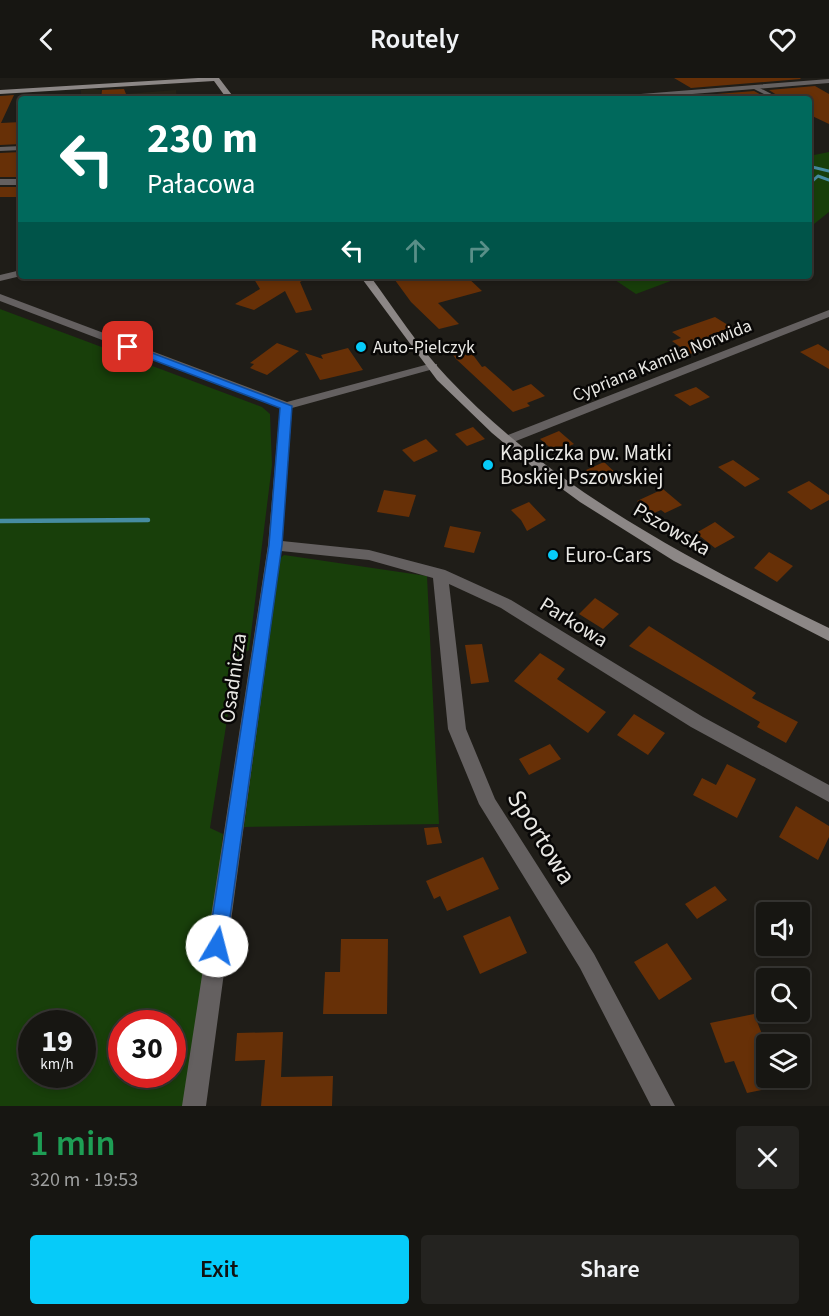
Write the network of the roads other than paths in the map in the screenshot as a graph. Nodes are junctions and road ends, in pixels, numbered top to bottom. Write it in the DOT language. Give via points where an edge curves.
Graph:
graph roads {
  1 [pos="184,78"];
  2 [pos="215,79"];
  3 [pos="829,81"];
  4 [pos="148,82"];
  5 [pos="754,87"];
  6 [pos="0,92"];
  7 [pos="675,93"];
  8 [pos="229,96"];
  9 [pos="656,96"];
  10 [pos="680,96"];
  11 [pos="772,96"];
  12 [pos="18,148"];
  13 [pos="0,149"];
  14 [pos="0,182"];
  15 [pos="18,182"];
  16 [pos="18,274"];
  17 [pos="0,278"];
  18 [pos="367,279"];
  19 [pos="0,297"];
  20 [pos="829,313"];
  21 [pos="433,366"];
  22 [pos="286,406"];
  23 [pos="507,440"];
  24 [pos="275,545"];
  25 [pos="440,574"];
  26 [pos="829,635"];
  27 [pos="829,794"];
  28 [pos="194,1106"];
  29 [pos="663,1106"];
  1 -- 4 [label="main road"];
  2 -- 4 [label="main road"];
  2 -- 8 [label="main road"];
  3 -- 5 [label="street"];
  4 -- 6 [label="main road"];
  5 -- 7 [label="street"];
  5 -- 11 [label="lane"];
  7 -- 9 [label="street"];
  7 -- 10 [label="lane"];
  12 -- 13 [label="street"];
  14 -- 15 [label="street"];
  16 -- 17 [label="street"];
  18 -- 21 [label="main road, Pszowska"];
  19 -- 22 [label="street"];
  20 -- 23 [label="street, Cypriana Kamila Norwida"];
  21 -- 22 [label="street"];
  21 -- 23 [label="main road, Pszowska" via="452,390"];
  22 -- 24 [label="street, Osadnicza"];
  23 -- 26 [label="main road, Pszowska" via="559,482 633,532 691,566"];
  24 -- 25 [label="street, Parkowa" via="369,555"];
  24 -- 28 [label="street, Osadnicza"];
  25 -- 27 [label="street, Parkowa" via="506,604 697,722"];
  25 -- 29 [label="street, Sportowa" via="457,729 488,804 587,961"];
}
